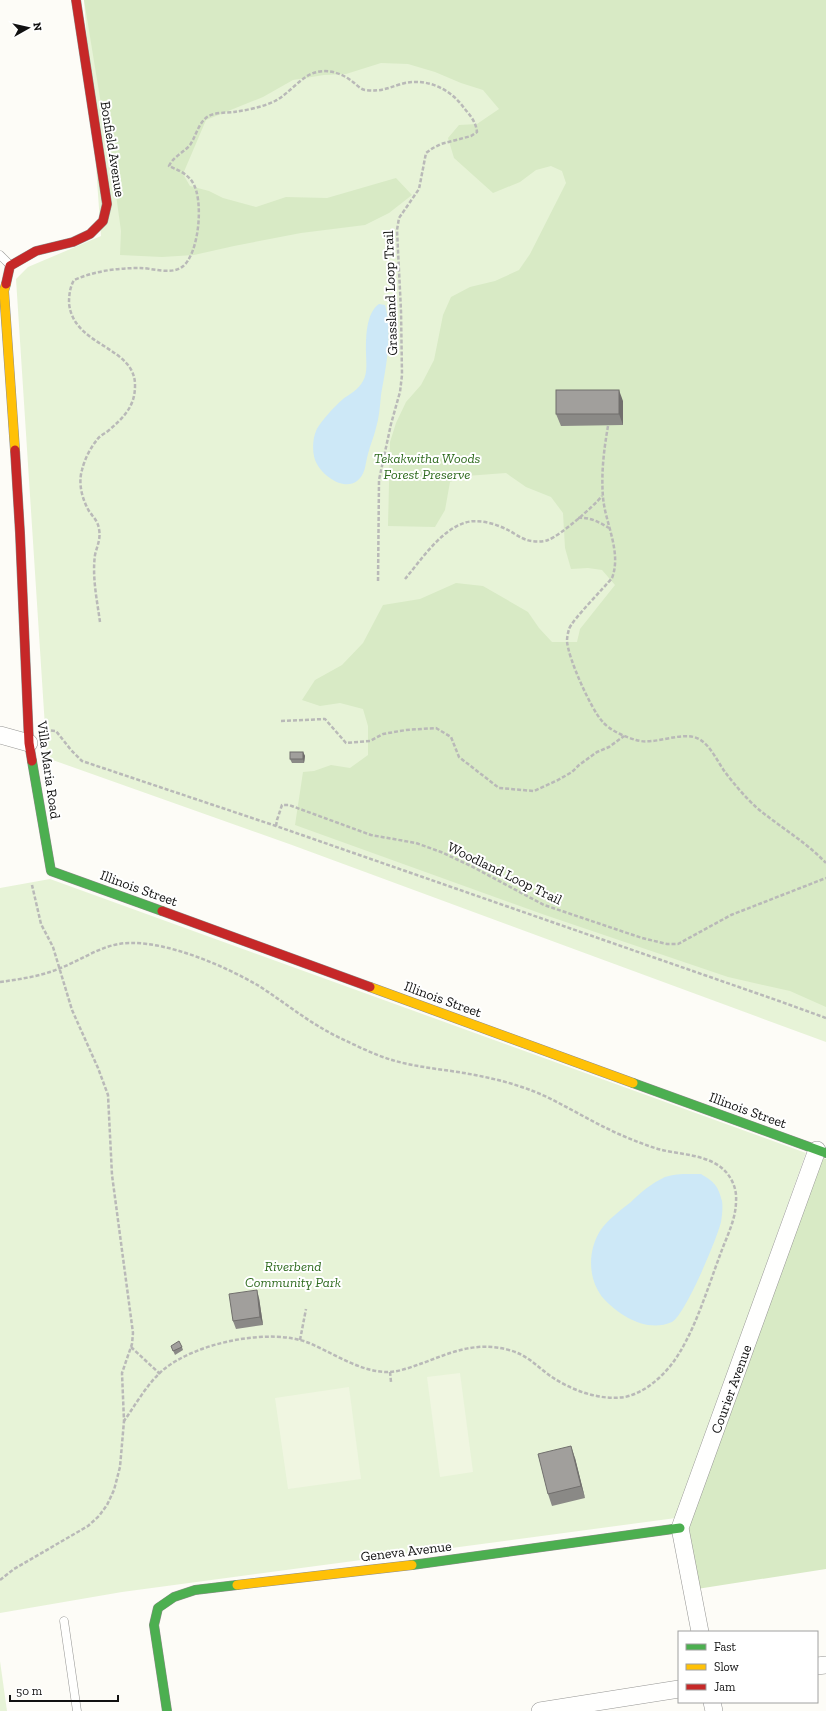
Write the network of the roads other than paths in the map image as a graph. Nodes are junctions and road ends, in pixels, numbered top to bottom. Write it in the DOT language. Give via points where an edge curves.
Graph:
graph roads {
  1 [pos="76,0"];
  2 [pos="0,255"];
  3 [pos="10,266"];
  4 [pos="3,321"];
  5 [pos="0,735"];
  6 [pos="29,743"];
  7 [pos="51,871"];
  8 [pos="822,1151"];
  9 [pos="680,1528"];
  10 [pos="64,1621"];
  11 [pos="700,1631"];
  12 [pos="678,1689"];
  13 [pos="77,1711"];
  14 [pos="167,1711"];
  15 [pos="540,1711"];
  1 -- 3 [label="street, Bonfield Avenue" via="107,204 102,221 90,234 73,242 36,251"];
  2 -- 3 [label="lane"];
  3 -- 4 [label="street, Villa Maria Road" via="4,290"];
  4 -- 6 [label="street, Villa Maria Road" via="20,533"];
  5 -- 6 [label="street"];
  6 -- 7 [label="street, Villa Maria Road"];
  7 -- 8 [label="street, Illinois Street"];
  8 -- 9 [label="street, Courier Avenue"];
  9 -- 11 [label="street"];
  9 -- 14 [label="street, Geneva Avenue" via="395,1567 195,1590 174,1597 158,1608 154,1626"];
  10 -- 13 [label="lane"];
  12 -- 15 [label="street"];
}
